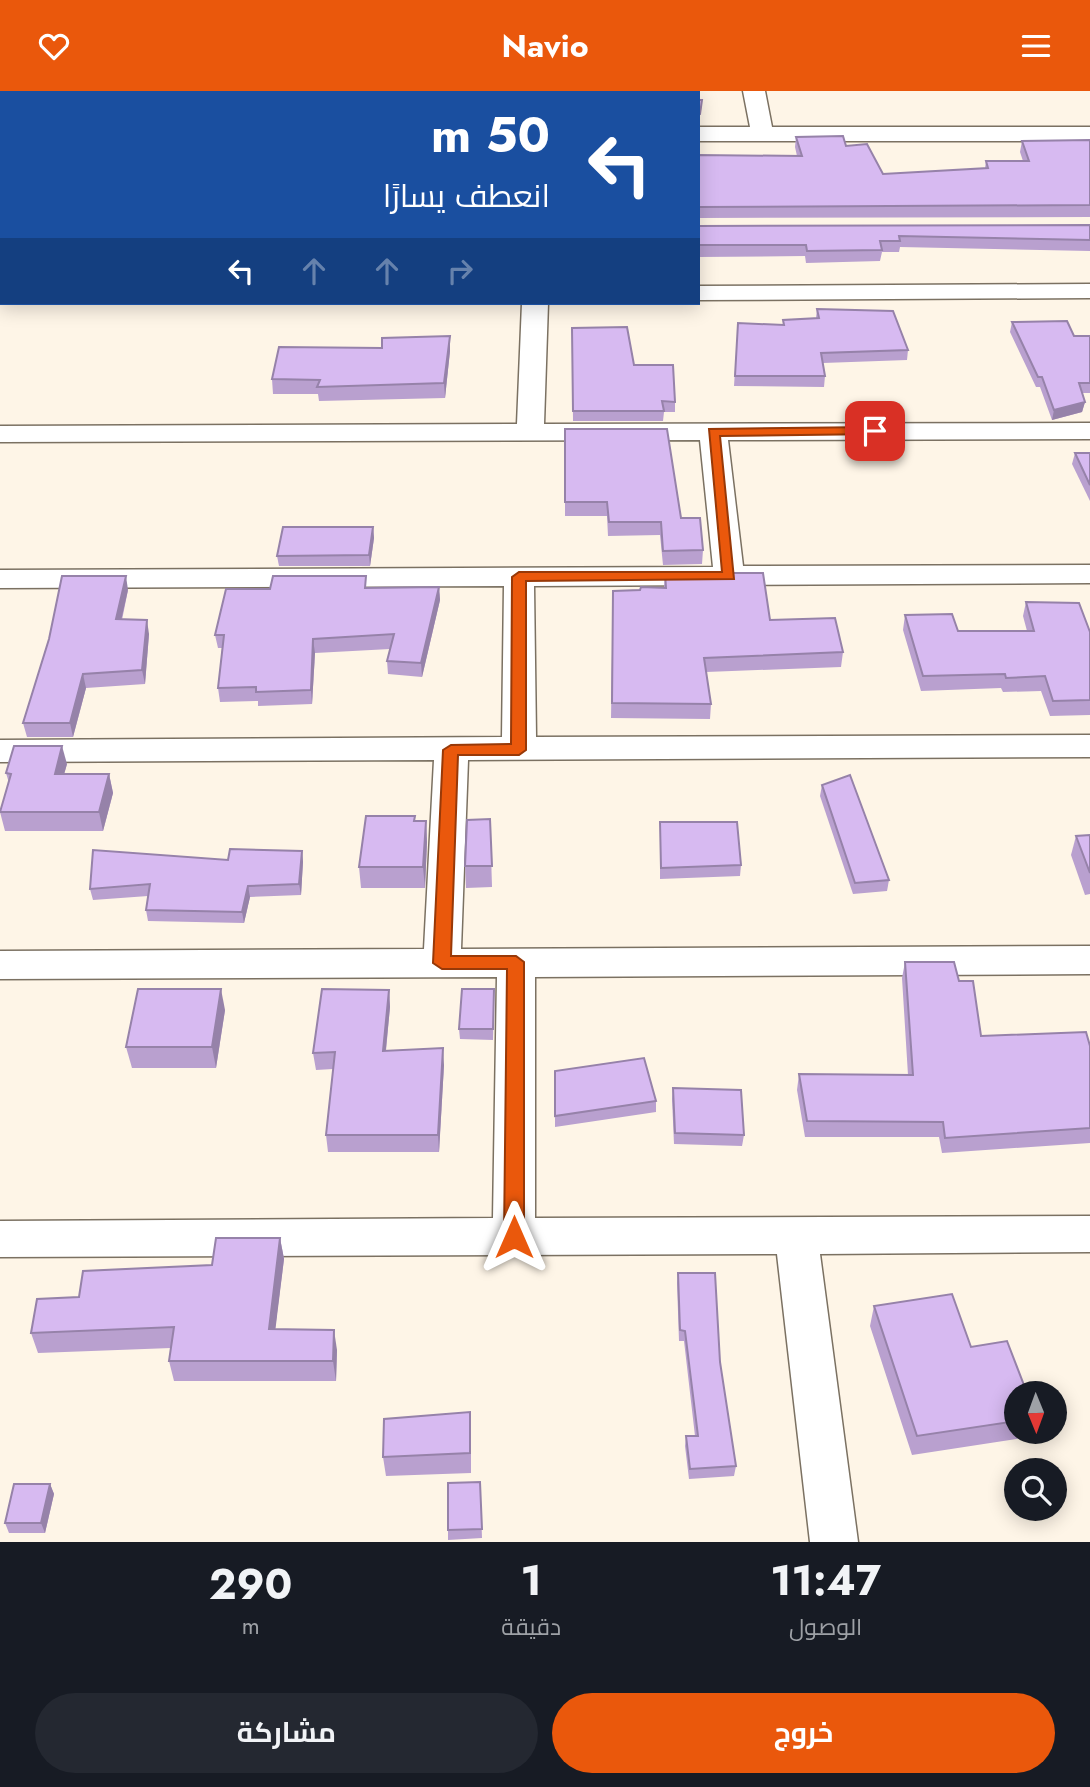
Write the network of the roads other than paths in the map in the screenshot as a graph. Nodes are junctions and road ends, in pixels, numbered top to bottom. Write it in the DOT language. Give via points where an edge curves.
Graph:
graph roads {
  1 [pos="754,91"];
  2 [pos="700,134"];
  3 [pos="762,134"];
  4 [pos="1090,134"];
  5 [pos="1090,291"];
  6 [pos="700,293"];
  7 [pos="535,305"];
  8 [pos="1090,431"];
  9 [pos="530,432"];
  10 [pos="713,432"];
  11 [pos="0,434"];
  12 [pos="1090,574"];
  13 [pos="729,576"];
  14 [pos="519,577"];
  15 [pos="0,579"];
  16 [pos="1090,746"];
  17 [pos="451,750"];
  18 [pos="519,750"];
  19 [pos="0,751"];
  20 [pos="1090,960"];
  21 [pos="516,962"];
  22 [pos="442,963"];
  23 [pos="0,965"];
  24 [pos="1090,1234"];
  25 [pos="796,1235"];
  26 [pos="514,1237"];
  27 [pos="0,1239"];
  28 [pos="834,1542"];
  1 -- 3 [label="street"];
  2 -- 3 [label="street"];
  3 -- 4 [label="street"];
  5 -- 6 [label="street"];
  7 -- 9 [label="street"];
  8 -- 10 [label="street"];
  9 -- 10 [label="street"];
  9 -- 11 [label="street"];
  10 -- 13 [label="street"];
  12 -- 13 [label="street"];
  13 -- 14 [label="street"];
  14 -- 15 [label="street"];
  14 -- 18 [label="street"];
  16 -- 18 [label="street"];
  17 -- 18 [label="street"];
  17 -- 19 [label="street"];
  17 -- 22 [label="street"];
  20 -- 21 [label="street"];
  21 -- 22 [label="street"];
  21 -- 26 [label="street"];
  22 -- 23 [label="street"];
  24 -- 25 [label="street"];
  25 -- 26 [label="street"];
  25 -- 28 [label="street"];
  26 -- 27 [label="street"];
}
